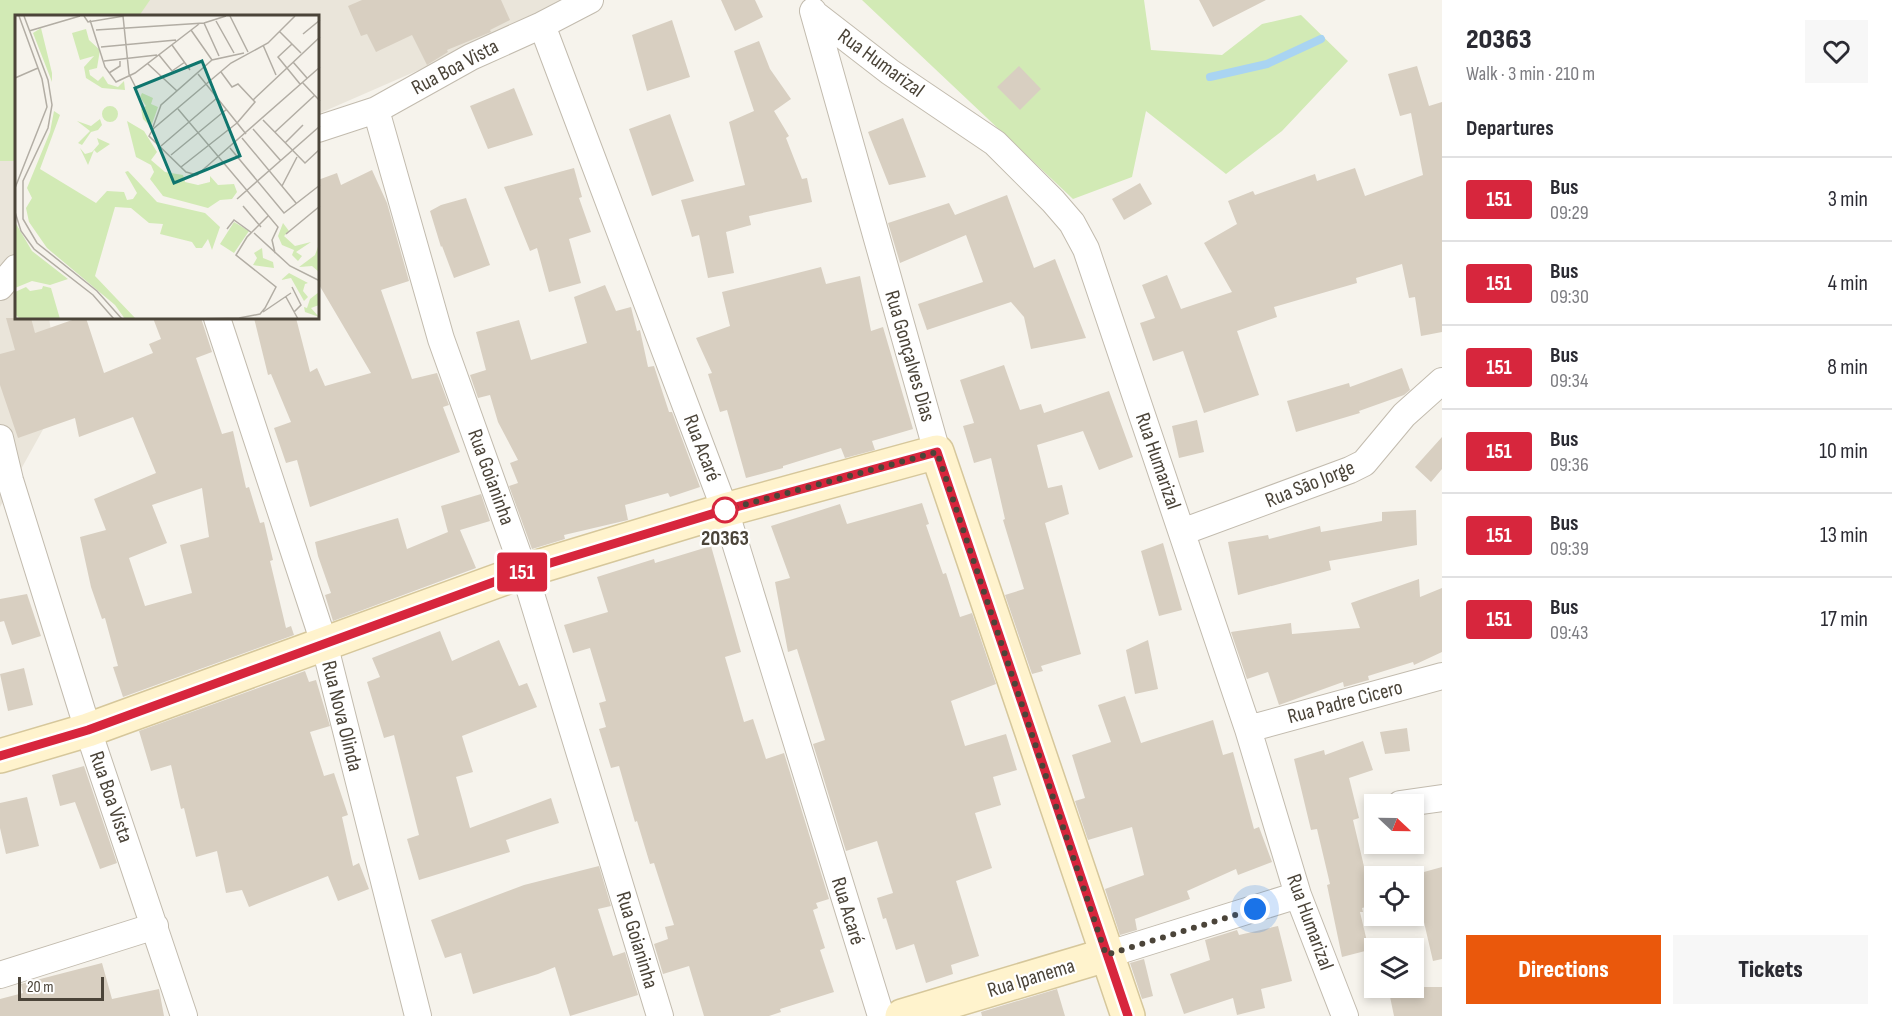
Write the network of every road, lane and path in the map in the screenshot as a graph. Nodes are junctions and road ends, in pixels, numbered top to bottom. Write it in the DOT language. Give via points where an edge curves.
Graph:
graph roads {
  1 [pos="590,0"];
  2 [pos="811,7"];
  3 [pos="542,25"];
  4 [pos="376,110"];
  5 [pos="320,128"];
  6 [pos="15,269"];
  7 [pos="0,286"];
  8 [pos="218,320"];
  9 [pos="1442,381"];
  10 [pos="0,438"];
  11 [pos="937,452"];
  12 [pos="5,487"];
  13 [pos="725,510"];
  14 [pos="1182,532"];
  15 [pos="524,571"];
  16 [pos="324,643"];
  17 [pos="1442,676"];
  18 [pos="1248,729"];
  19 [pos="88,730"];
  20 [pos="0,756"];
  21 [pos="1442,798"];
  22 [pos="1424,801"];
  23 [pos="1298,895"];
  24 [pos="155,926"];
  25 [pos="1106,955"];
  26 [pos="0,975"];
  27 [pos="184,1016"];
  28 [pos="418,1016"];
  29 [pos="660,1016"];
  30 [pos="881,1016"];
  31 [pos="902,1016"];
  32 [pos="1128,1016"];
  33 [pos="1345,1016"];
  1 -- 3 [label="street, Rua Boa Vista"];
  2 -- 11 [label="street, Rua Gonçalves Dias"];
  2 -- 14 [label="street, Rua Humarizal" via="890,72 994,143 1072,222 1086,249"];
  3 -- 4 [label="street, Rua Boa Vista" via="471,57"];
  3 -- 13 [label="street, Rua Acaré"];
  4 -- 5 [label="street, Rua Boa Vista"];
  4 -- 15 [label="street, Rua Goianinha" via="441,339"];
  6 -- 7 [label="street"];
  8 -- 16 [label="street, Rua Nova Olinda"];
  9 -- 14 [label="street, Rua São Jorge" via="1404,415 1364,463"];
  10 -- 12 [label="street, Rua Boa Vista"];
  11 -- 13 [label="street"];
  11 -- 25 [label="street, Rua Gonçalves Dias"];
  12 -- 19 [label="street, Rua Boa Vista"];
  13 -- 15 [label="street"];
  13 -- 30 [label="street, Rua Acaré"];
  14 -- 18 [label="street, Rua Humarizal"];
  15 -- 16 [label="street"];
  15 -- 29 [label="street, Rua Goianinha"];
  16 -- 19 [label="street"];
  16 -- 28 [label="street, Rua Nova Olinda"];
  17 -- 18 [label="street, Rua Padre Cicero"];
  18 -- 23 [label="street, Rua Humarizal"];
  19 -- 20 [label="street"];
  19 -- 24 [label="street, Rua Boa Vista"];
  21 -- 22 [label="street"];
  23 -- 25 [label="street, Rua Ipanema"];
  23 -- 33 [label="street, Rua Humarizal"];
  24 -- 26 [label="street"];
  24 -- 27 [label="street, Rua Boa Vista"];
  25 -- 31 [label="street, Rua Ipanema"];
  25 -- 32 [label="street, Rua Gonçalves Dias"];
}
